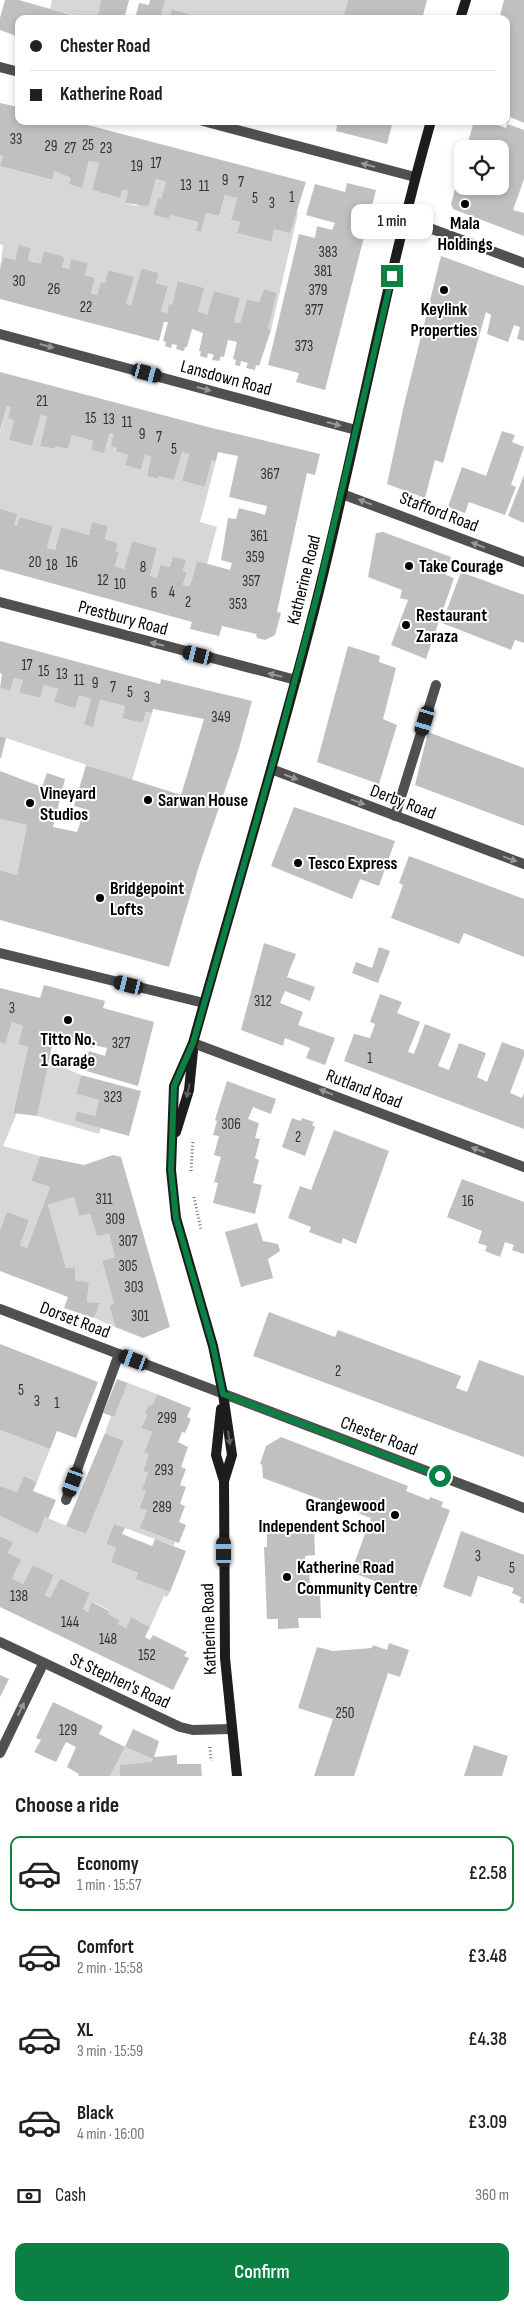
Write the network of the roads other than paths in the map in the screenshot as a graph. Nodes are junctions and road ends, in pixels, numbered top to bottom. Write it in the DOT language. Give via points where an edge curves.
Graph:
graph roads {
  1 [pos="466,0"];
  2 [pos="461,15"];
  3 [pos="0,67"];
  4 [pos="15,71"];
  5 [pos="218,125"];
  6 [pos="429,125"];
  7 [pos="415,177"];
  8 [pos="405,219"];
  9 [pos="524,263"];
  10 [pos="0,334"];
  11 [pos="356,430"];
  12 [pos="342,494"];
  13 [pos="524,562"];
  14 [pos="0,602"];
  15 [pos="296,680"];
  16 [pos="436,685"];
  17 [pos="271,769"];
  18 [pos="395,816"];
  19 [pos="524,864"];
  20 [pos="0,953"];
  21 [pos="204,1004"];
  22 [pos="193,1043"];
  23 [pos="173,1142"];
  24 [pos="524,1167"];
  25 [pos="0,1309"];
  26 [pos="119,1354"];
  27 [pos="223,1394"];
  28 [pos="224,1481"];
  29 [pos="66,1500"];
  30 [pos="524,1508"];
  31 [pos="0,1642"];
  32 [pos="43,1664"];
  33 [pos="231,1729"];
  34 [pos="0,1753"];
  35 [pos="237,1776"];
  1 -- 2 [label="main road"];
  3 -- 4 [label="street"];
  7 -- 5 [label="street, one-way"];
  6 -- 7 [label="main road, Katherine Road"];
  7 -- 8 [label="main road, Katherine Road"];
  8 -- 9 [label="street"];
  8 -- 11 [label="main road, Katherine Road"];
  10 -- 11 [label="street, Lansdown Road, one-way"];
  11 -- 12 [label="main road, Katherine Road"];
  13 -- 12 [label="street, Stafford Road, one-way"];
  12 -- 15 [label="main road, Katherine Road"];
  15 -- 14 [label="street, Prestbury Road, one-way"];
  15 -- 17 [label="main road, Katherine Road"];
  16 -- 18 [label="street"];
  17 -- 18 [label="street, Derby Road, one-way"];
  17 -- 21 [label="main road, Katherine Road"];
  18 -- 19 [label="street, Derby Road, one-way"];
  20 -- 21 [label="street"];
  21 -- 22 [label="main road, Katherine Road"];
  22 -- 23 [label="main road, Katherine Road, one-way" via="189,1090"];
  22 -- 23 [label="main road, Katherine Road" via="174,1086"];
  24 -- 22 [label="street, Rutland Road, one-way"];
  23 -- 27 [label="main road, Katherine Road" via="171,1170 176,1218 213,1346"];
  25 -- 26 [label="street, Dorset Road"];
  26 -- 27 [label="street, Dorset Road"];
  26 -- 29 [label="street"];
  27 -- 28 [label="main road, Katherine Road" via="216,1455"];
  27 -- 28 [label="main road, Katherine Road, one-way" via="232,1455"];
  27 -- 30 [label="street, Chester Road"];
  28 -- 33 [label="main road, Katherine Road" via="225,1658"];
  31 -- 32 [label="street, St Stephen's Road"];
  32 -- 33 [label="street, St Stephen's Road" via="180,1727"];
  34 -- 32 [label="street, one-way"];
  33 -- 35 [label="main road, Katherine Road"];
}
